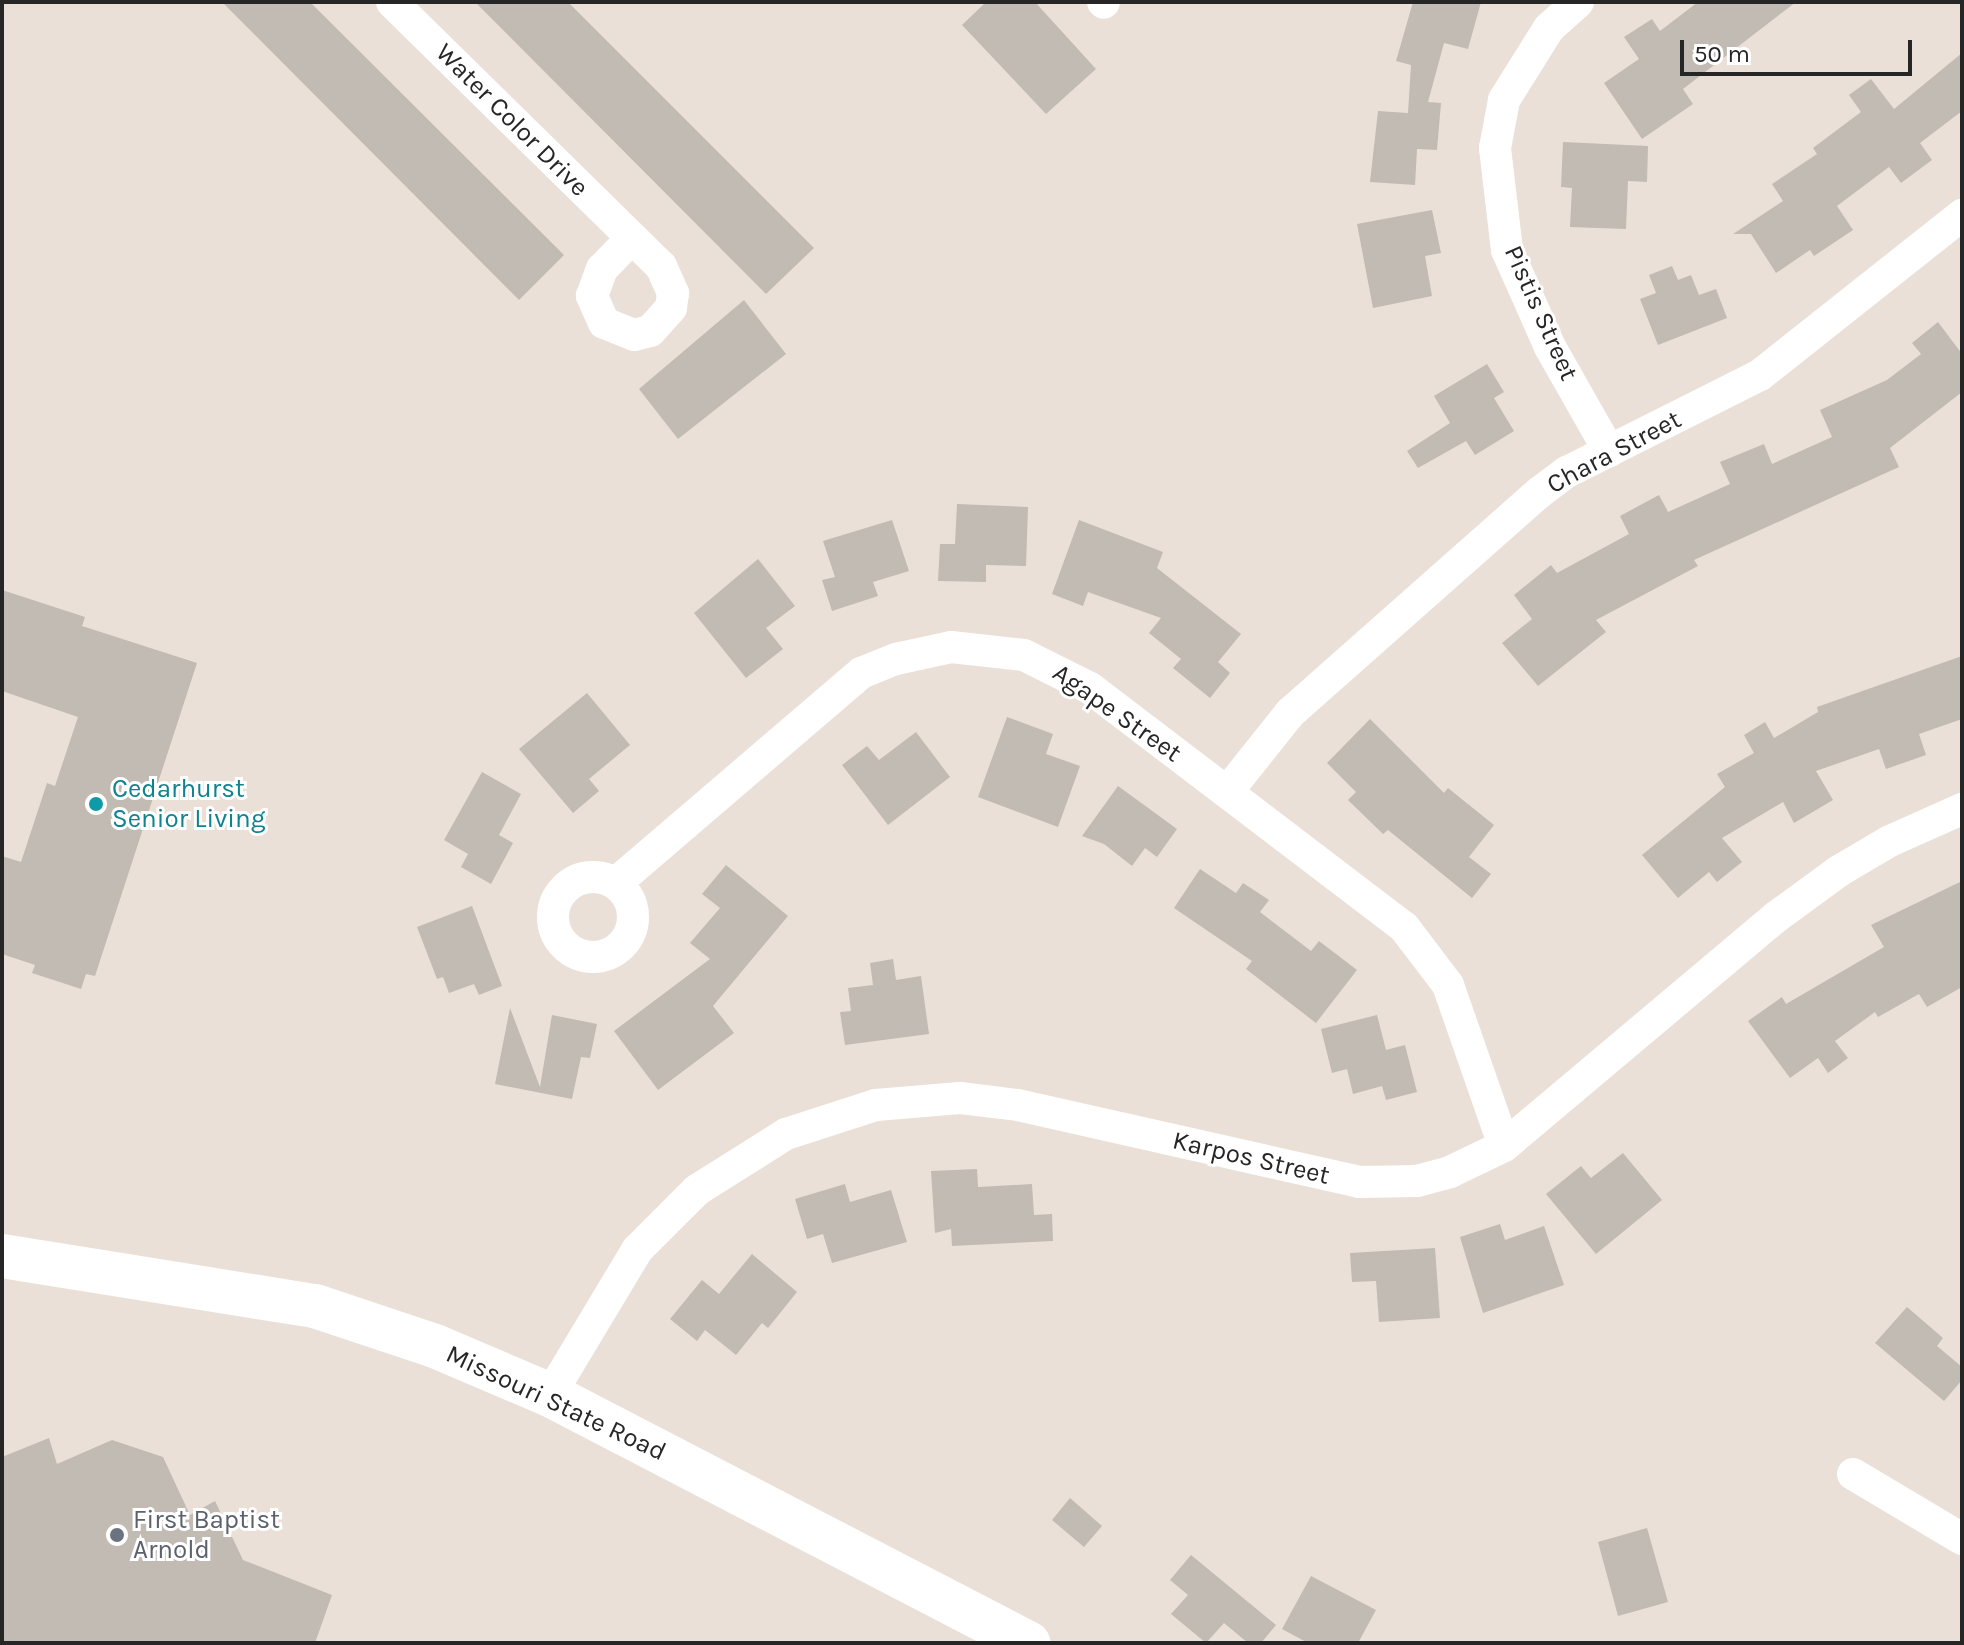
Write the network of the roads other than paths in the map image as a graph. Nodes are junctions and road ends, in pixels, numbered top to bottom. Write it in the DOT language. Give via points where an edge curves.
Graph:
graph roads {
  1 [pos="392,2"];
  2 [pos="1578,2"];
  3 [pos="1962,215"];
  4 [pos="631,239"];
  5 [pos="1609,451"];
  6 [pos="1227,792"];
  7 [pos="1962,809"];
  8 [pos="616,883"];
  9 [pos="1504,1146"];
  10 [pos="2,1256"];
  11 [pos="550,1395"];
  12 [pos="1853,1474"];
  13 [pos="1962,1539"];
  14 [pos="1028,1643"];
  1 -- 4 [label="street, Water Color Drive"];
  2 -- 5 [label="street, Pistis Street" via="1549,28 1504,100 1495,148 1507,250 1550,347"];
  3 -- 5 [label="street, Chara Street" via="1760,375"];
  5 -- 6 [label="street, Chara Street" via="1540,492 1337,669 1290,713"];
  6 -- 8 [label="street, Agape Street" via="1057,667 989,648 932,649 847,682"];
  6 -- 9 [label="street, Agape Street" via="1388,914 1428,953 1456,1002"];
  7 -- 9 [label="street, Karpos Street" via="1890,841 1776,917"];
  9 -- 11 [label="street, Karpos Street" via="1450,1172 1383,1185 999,1101 910,1101 835,1116 749,1153 667,1218 637,1250"];
  10 -- 11 [label="street, Missouri State Road" via="315,1306 435,1346"];
  11 -- 14 [label="street, Missouri State Road"];
  12 -- 13 [label="street"];
}
